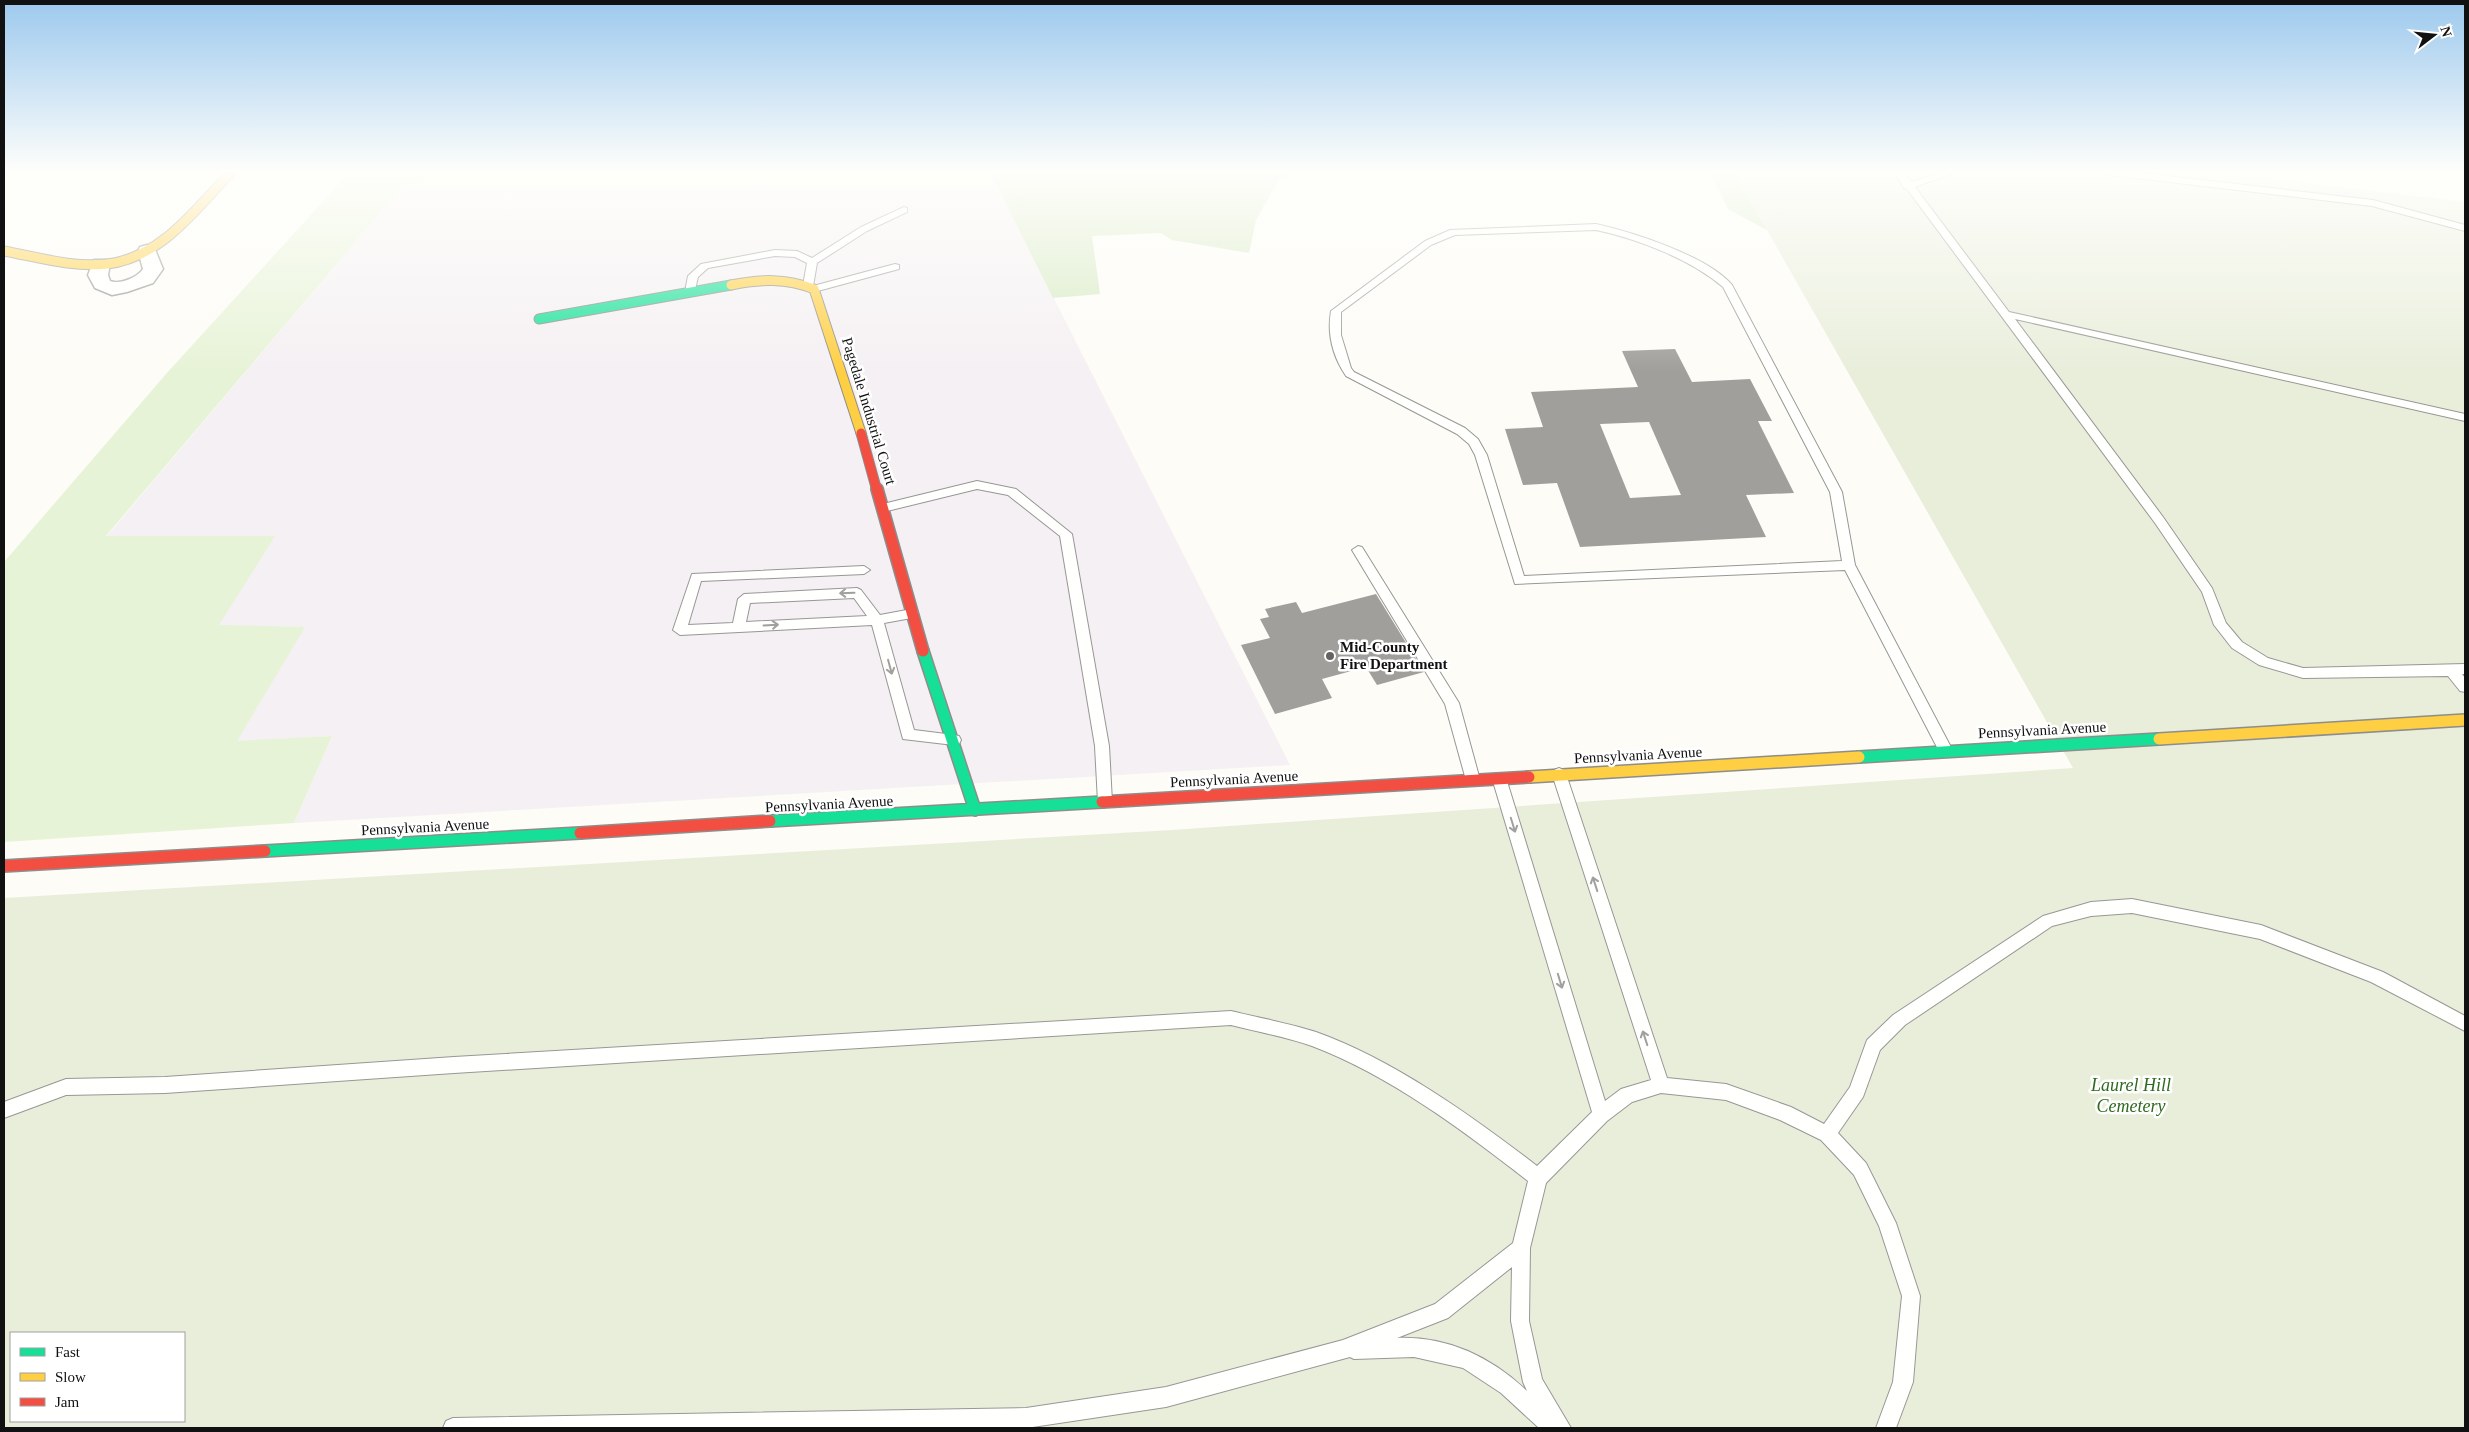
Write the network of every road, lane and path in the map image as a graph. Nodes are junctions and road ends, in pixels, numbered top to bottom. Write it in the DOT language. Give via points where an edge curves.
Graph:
graph roads {
  1 [pos="163,239"];
  2 [pos="847,239"];
  3 [pos="1437,239"];
  4 [pos="1633,239"];
  5 [pos="1947,239"];
  6 [pos="147,250"];
  7 [pos="4,251"];
  8 [pos="812,262"];
  9 [pos="101,264"];
  10 [pos="895,267"];
  11 [pos="811,287"];
  12 [pos="690,292"];
  13 [pos="2004,314"];
  14 [pos="539,318"];
  15 [pos="2465,417"];
  16 [pos="883,508"];
  17 [pos="1358,550"];
  18 [pos="1849,564"];
  19 [pos="864,570"];
  20 [pos="773,574"];
  21 [pos="768,597"];
  22 [pos="912,614"];
  23 [pos="877,620"];
  24 [pos="740,626"];
  25 [pos="2459,670"];
  26 [pos="2465,687"];
  27 [pos="2465,720"];
  28 [pos="954,740"];
  29 [pos="1946,751"];
  30 [pos="1559,774"];
  31 [pos="1499,778"];
  32 [pos="1473,780"];
  33 [pos="1105,802"];
  34 [pos="975,810"];
  35 [pos="4,866"];
  36 [pos="2465,1024"];
  37 [pos="1661,1085"];
  38 [pos="4,1110"];
  39 [pos="1601,1115"];
  40 [pos="1827,1134"];
  41 [pos="1538,1178"];
  42 [pos="1521,1248"];
  43 [pos="1343,1350"];
  44 [pos="860,1425"];
  45 [pos="453,1428"];
  46 [pos="1553,1428"];
  47 [pos="1561,1428"];
  48 [pos="1886,1428"];
  1 -- 6 [label="street"];
  2 -- 8 [label="lane"];
  3 -- 18 [label="lane" via="1336,311 1334,320 1342,364 1350,374 1461,431 1474,442 1481,455 1519,581"];
  4 -- 18 [label="lane" via="1700,265 1717,275 1727,286 1836,492"];
  5 -- 13 [label="lane"];
  6 -- 9 [label="street" via="127,261"];
  6 -- 9 [label="street" via="153,268 146,279 128,287 112,289 102,284 98,275"];
  7 -- 9 [label="street"];
  8 -- 11 [label="lane"];
  8 -- 12 [label="lane" via="797,254 776,254 705,266 693,276"];
  10 -- 11 [label="lane"];
  11 -- 12 [label="street" via="775,279"];
  11 -- 16 [label="street, Pagedale Industrial Court" via="829,330"];
  12 -- 14 [label="street"];
  13 -- 15 [label="lane"];
  13 -- 25 [label="lane" via="2159,520 2208,591 2220,625 2236,645 2264,662 2302,672"];
  16 -- 22 [label="street, Pagedale Industrial Court"];
  16 -- 33 [label="lane" via="977,485 1012,492 1066,534 1102,746"];
  17 -- 32 [label="lane" via="1452,703"];
  18 -- 29 [label="lane"];
  19 -- 20 [label="lane"];
  20 -- 21 [label="lane"];
  20 -- 24 [label="lane" via="696,577 680,630"];
  23 -- 21 [label="lane, one-way" via="857,593"];
  21 -- 24 [label="lane" via="744,599"];
  22 -- 23 [label="lane"];
  22 -- 28 [label="street, Pagedale Industrial Court"];
  24 -- 23 [label="lane, one-way"];
  23 -- 28 [label="lane, one-way" via="908,735"];
  25 -- 26 [label="lane"];
  27 -- 29 [label="street, Pennsylvania Avenue"];
  28 -- 34 [label="street, Pagedale Industrial Court"];
  29 -- 30 [label="street, Pennsylvania Avenue"];
  30 -- 31 [label="street, Pennsylvania Avenue"];
  37 -- 30 [label="lane, one-way"];
  31 -- 32 [label="street, Pennsylvania Avenue"];
  31 -- 39 [label="lane, one-way"];
  32 -- 33 [label="street, Pennsylvania Avenue"];
  33 -- 34 [label="street, Pennsylvania Avenue"];
  34 -- 35 [label="street, Pennsylvania Avenue"];
  36 -- 40 [label="lane" via="2377,976 2261,932 2132,906 2091,909 2048,921 1898,1020 1873,1046 1857,1091"];
  37 -- 39 [label="lane" via="1627,1095"];
  37 -- 40 [label="lane" via="1726,1092 1785,1113"];
  38 -- 41 [label="lane" via="66,1087 164,1085 1231,1018 1314,1038 1373,1066 1472,1126"];
  39 -- 41 [label="lane"];
  40 -- 48 [label="lane" via="1860,1169 1887,1223 1911,1296 1904,1382"];
  41 -- 42 [label="lane"];
  42 -- 43 [label="lane" via="1441,1311"];
  42 -- 47 [label="lane" via="1520,1321 1533,1382"];
  43 -- 44 [label="lane" via="1166,1397 1026,1418"];
  43 -- 46 [label="lane" via="1414,1347 1467,1359 1508,1386"];
  44 -- 45 [label="lane"];
}
